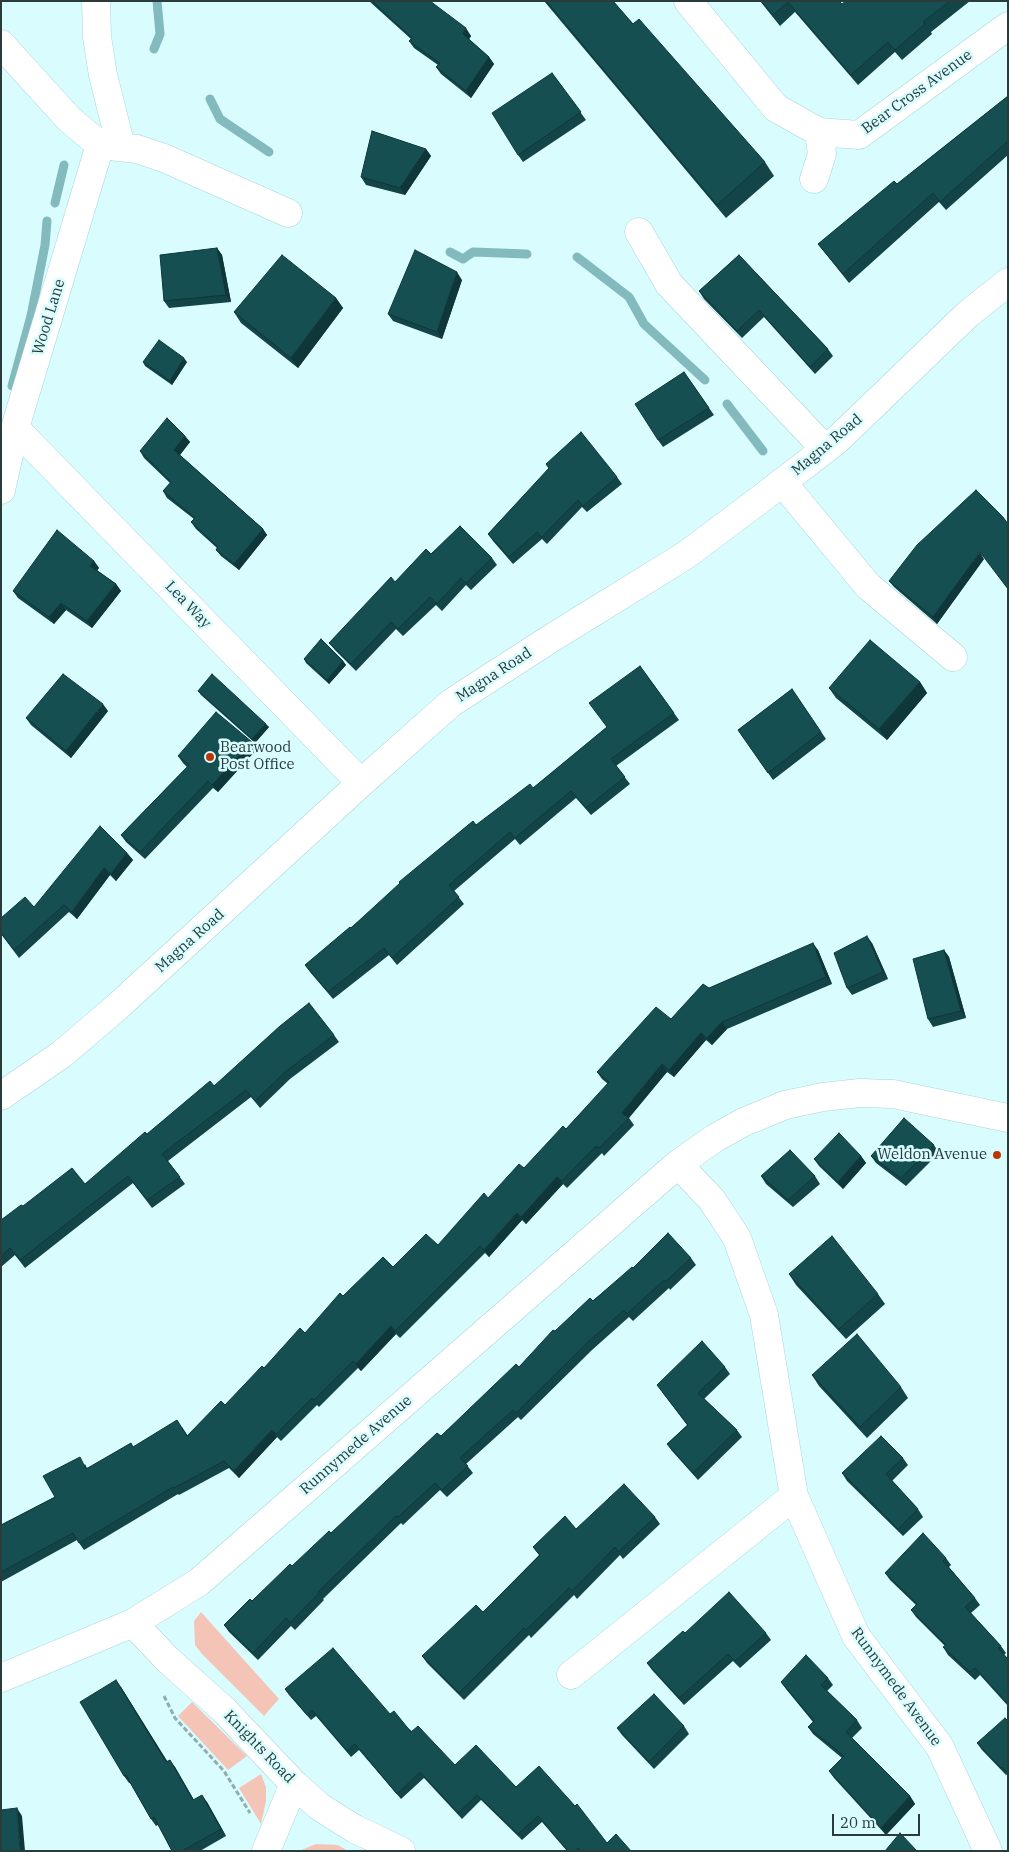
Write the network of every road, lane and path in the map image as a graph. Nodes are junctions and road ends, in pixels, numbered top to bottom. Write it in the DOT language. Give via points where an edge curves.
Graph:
graph roads {
  1 [pos="96,1"];
  2 [pos="688,1"];
  3 [pos="1008,26"];
  4 [pos="1,44"];
  5 [pos="819,132"];
  6 [pos="111,146"];
  7 [pos="814,179"];
  8 [pos="288,213"];
  9 [pos="639,232"];
  10 [pos="1008,282"];
  11 [pos="15,428"];
  12 [pos="825,449"];
  13 [pos="782,482"];
  14 [pos="1,490"];
  15 [pos="954,656"];
  16 [pos="361,783"];
  17 [pos="1,1096"];
  18 [pos="1008,1118"];
  19 [pos="678,1164"];
  20 [pos="794,1496"];
  21 [pos="133,1623"];
  22 [pos="572,1675"];
  23 [pos="1,1678"];
  24 [pos="163,1694"];
  25 [pos="294,1784"];
  26 [pos="267,1847"];
  27 [pos="401,1851"];
  28 [pos="988,1851"];
  1 -- 6 [label="street" via="98,47"];
  2 -- 5 [label="street, Bear Cross Avenue" via="776,108"];
  3 -- 5 [label="street, Bear Cross Avenue" via="858,134"];
  4 -- 6 [label="street" via="69,119"];
  5 -- 7 [label="street" via="822,154"];
  6 -- 8 [label="street" via="137,149 164,158"];
  6 -- 11 [label="street, Wood Lane"];
  9 -- 12 [label="street" via="669,284"];
  10 -- 12 [label="street, Magna Road" via="968,314"];
  11 -- 14 [label="street, Wood Lane"];
  11 -- 16 [label="street, Lea Way"];
  12 -- 13 [label="street, Magna Road"];
  13 -- 15 [label="street" via="868,586"];
  13 -- 16 [label="street, Magna Road" via="686,555 451,703"];
  16 -- 17 [label="street, Magna Road" via="110,1013 62,1054"];
  18 -- 19 [label="street, Runnymede Avenue" via="893,1094 823,1097 785,1105 744,1122"];
  19 -- 20 [label="street, Runnymede Avenue" via="712,1200 737,1238 745,1259 764,1315"];
  19 -- 21 [label="street, Runnymede Avenue" via="199,1582"];
  20 -- 22 [label="street"];
  20 -- 28 [label="street, Runnymede Avenue" via="856,1636 940,1747"];
  21 -- 23 [label="street, Runnymede Avenue"];
  21 -- 25 [label="street, Knights Road" via="168,1660 224,1710"];
  24 -- 26 [label="path" via="175,1718 224,1771"];
  25 -- 26 [label="street"];
  25 -- 27 [label="street, Knights Road" via="320,1807 355,1830"];
}
